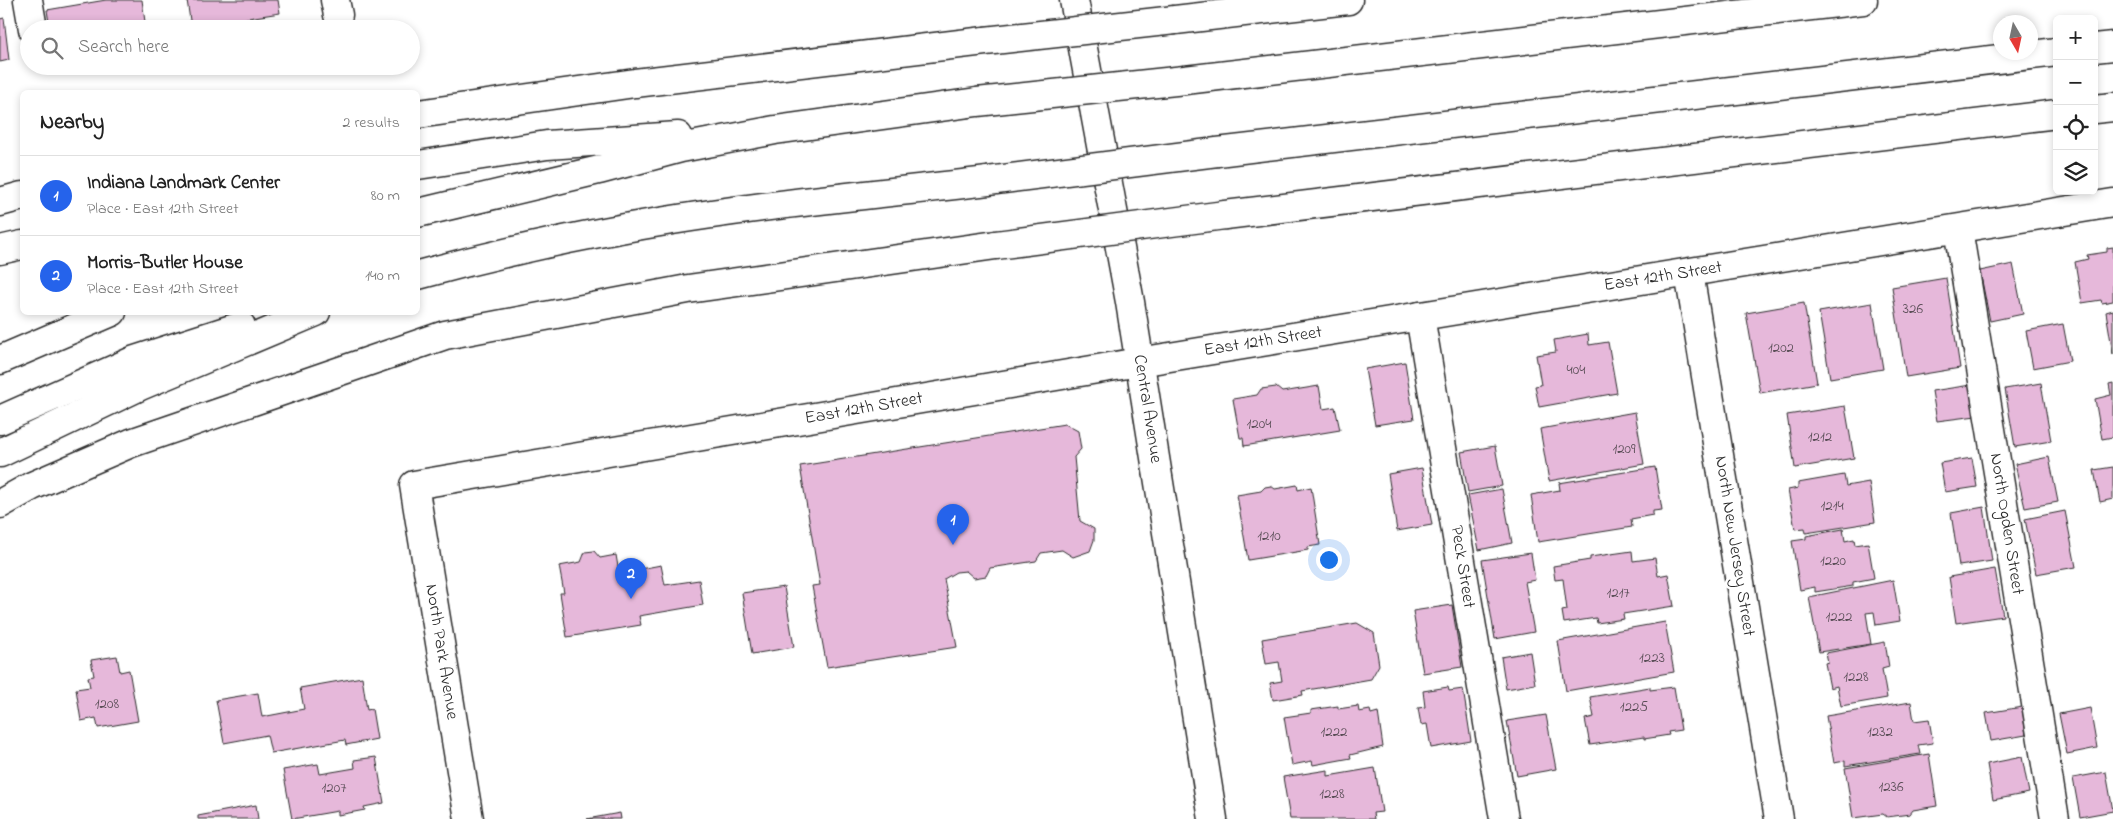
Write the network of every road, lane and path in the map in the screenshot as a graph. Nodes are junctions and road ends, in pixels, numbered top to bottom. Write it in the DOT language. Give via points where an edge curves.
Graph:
graph roads {
  1 [pos="28,0"];
  2 [pos="1074,0"];
  3 [pos="1348,0"];
  4 [pos="1863,0"];
  5 [pos="31,20"];
  6 [pos="2113,46"];
  7 [pos="2098,48"];
  8 [pos="2050,53"];
  9 [pos="420,114"];
  10 [pos="2053,114"];
  11 [pos="775,130"];
  12 [pos="420,165"];
  13 [pos="20,197"];
  14 [pos="0,202"];
  15 [pos="2113,203"];
  16 [pos="420,213"];
  17 [pos="1958,229"];
  18 [pos="20,245"];
  19 [pos="0,250"];
  20 [pos="1689,273"];
  21 [pos="420,275"];
  22 [pos="105,315"];
  23 [pos="273,315"];
  24 [pos="309,315"];
  25 [pos="1420,316"];
  26 [pos="0,360"];
  27 [pos="1139,362"];
  28 [pos="0,420"];
  29 [pos="0,453"];
  30 [pos="414,485"];
  31 [pos="0,504"];
  32 [pos="469,819"];
  33 [pos="1213,819"];
  34 [pos="1504,819"];
  35 [pos="1779,819"];
  36 [pos="2056,819"];
  1 -- 5 [label="main road"];
  2 -- 27 [label="main road, Central Avenue"];
  3 -- 9 [label="main road, bridge" via="645,82"];
  4 -- 11 [label="main road, bridge" via="977,102"];
  6 -- 7 [label="main road"];
  8 -- 21 [label="main road, bridge" via="766,207 610,231 462,263"];
  10 -- 31 [label="main road, bridge" via="996,245 688,289 445,335 131,443 32,486"];
  11 -- 12 [label="main road" via="547,145"];
  11 -- 16 [label="main road" via="681,148"];
  13 -- 14 [label="main road"];
  15 -- 17 [label="main road, East 12th Street"];
  17 -- 20 [label="main road, East 12th Street"];
  17 -- 36 [label="main road, North Ogden Street"];
  18 -- 19 [label="main road"];
  20 -- 25 [label="main road, East 12th Street"];
  20 -- 35 [label="main road, North New Jersey Street"];
  22 -- 26 [label="main road"];
  23 -- 28 [label="main road" via="135,360"];
  24 -- 29 [label="main road" via="140,386"];
  25 -- 27 [label="main road, East 12th Street"];
  25 -- 34 [label="main road, Peck Street"];
  27 -- 30 [label="main road, East 12th Street"];
  27 -- 33 [label="main road, Central Avenue"];
  30 -- 32 [label="main road, North Park Avenue"];
}
